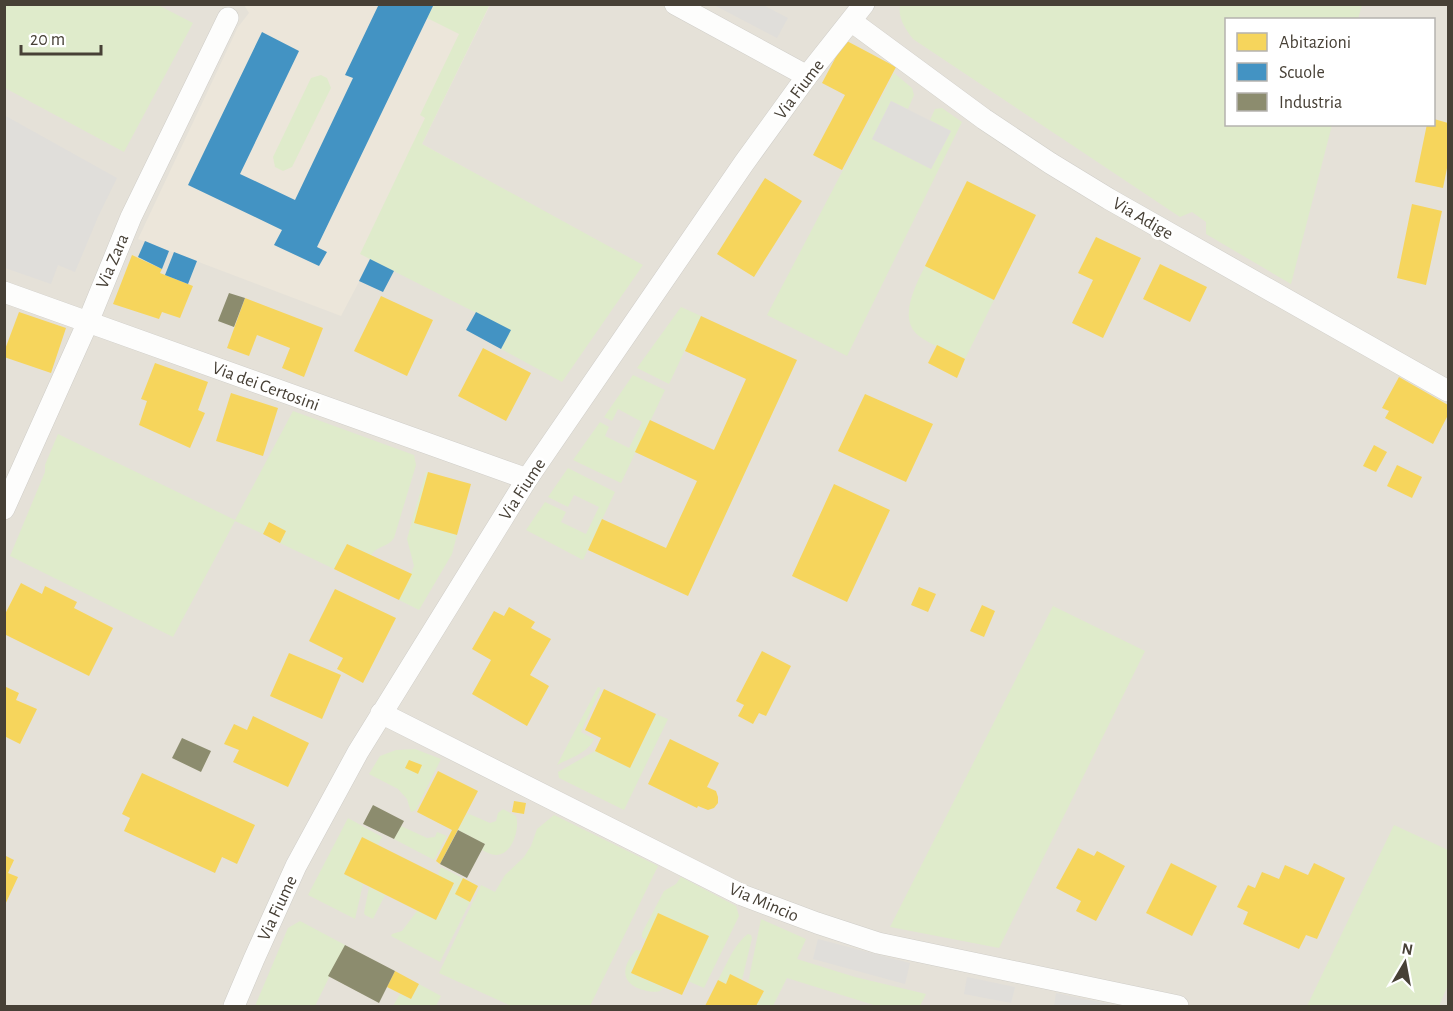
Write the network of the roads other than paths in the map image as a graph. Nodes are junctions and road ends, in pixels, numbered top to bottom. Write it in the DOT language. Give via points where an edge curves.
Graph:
graph roads {
  1 [pos="675,4"];
  2 [pos="858,13"];
  3 [pos="228,18"];
  4 [pos="807,76"];
  5 [pos="4,292"];
  6 [pos="88,322"];
  7 [pos="1449,391"];
  8 [pos="527,479"];
  9 [pos="4,509"];
  10 [pos="381,713"];
  11 [pos="234,1006"];
  12 [pos="1178,1006"];
  1 -- 4 [label="street"];
  2 -- 4 [label="street, Via Fiume"];
  2 -- 7 [label="street, Via Adige" via="984,119 1060,169"];
  3 -- 6 [label="street, Via Zara" via="131,217"];
  4 -- 8 [label="street, Via Fiume"];
  5 -- 6 [label="street, Via dei Certosini"];
  6 -- 8 [label="street, Via dei Certosini"];
  6 -- 9 [label="street, Via Zara"];
  8 -- 10 [label="street, Via Fiume"];
  10 -- 11 [label="street, Via Fiume" via="296,866"];
  10 -- 12 [label="street, Via Mincio" via="742,895 789,914 878,943"];
}
